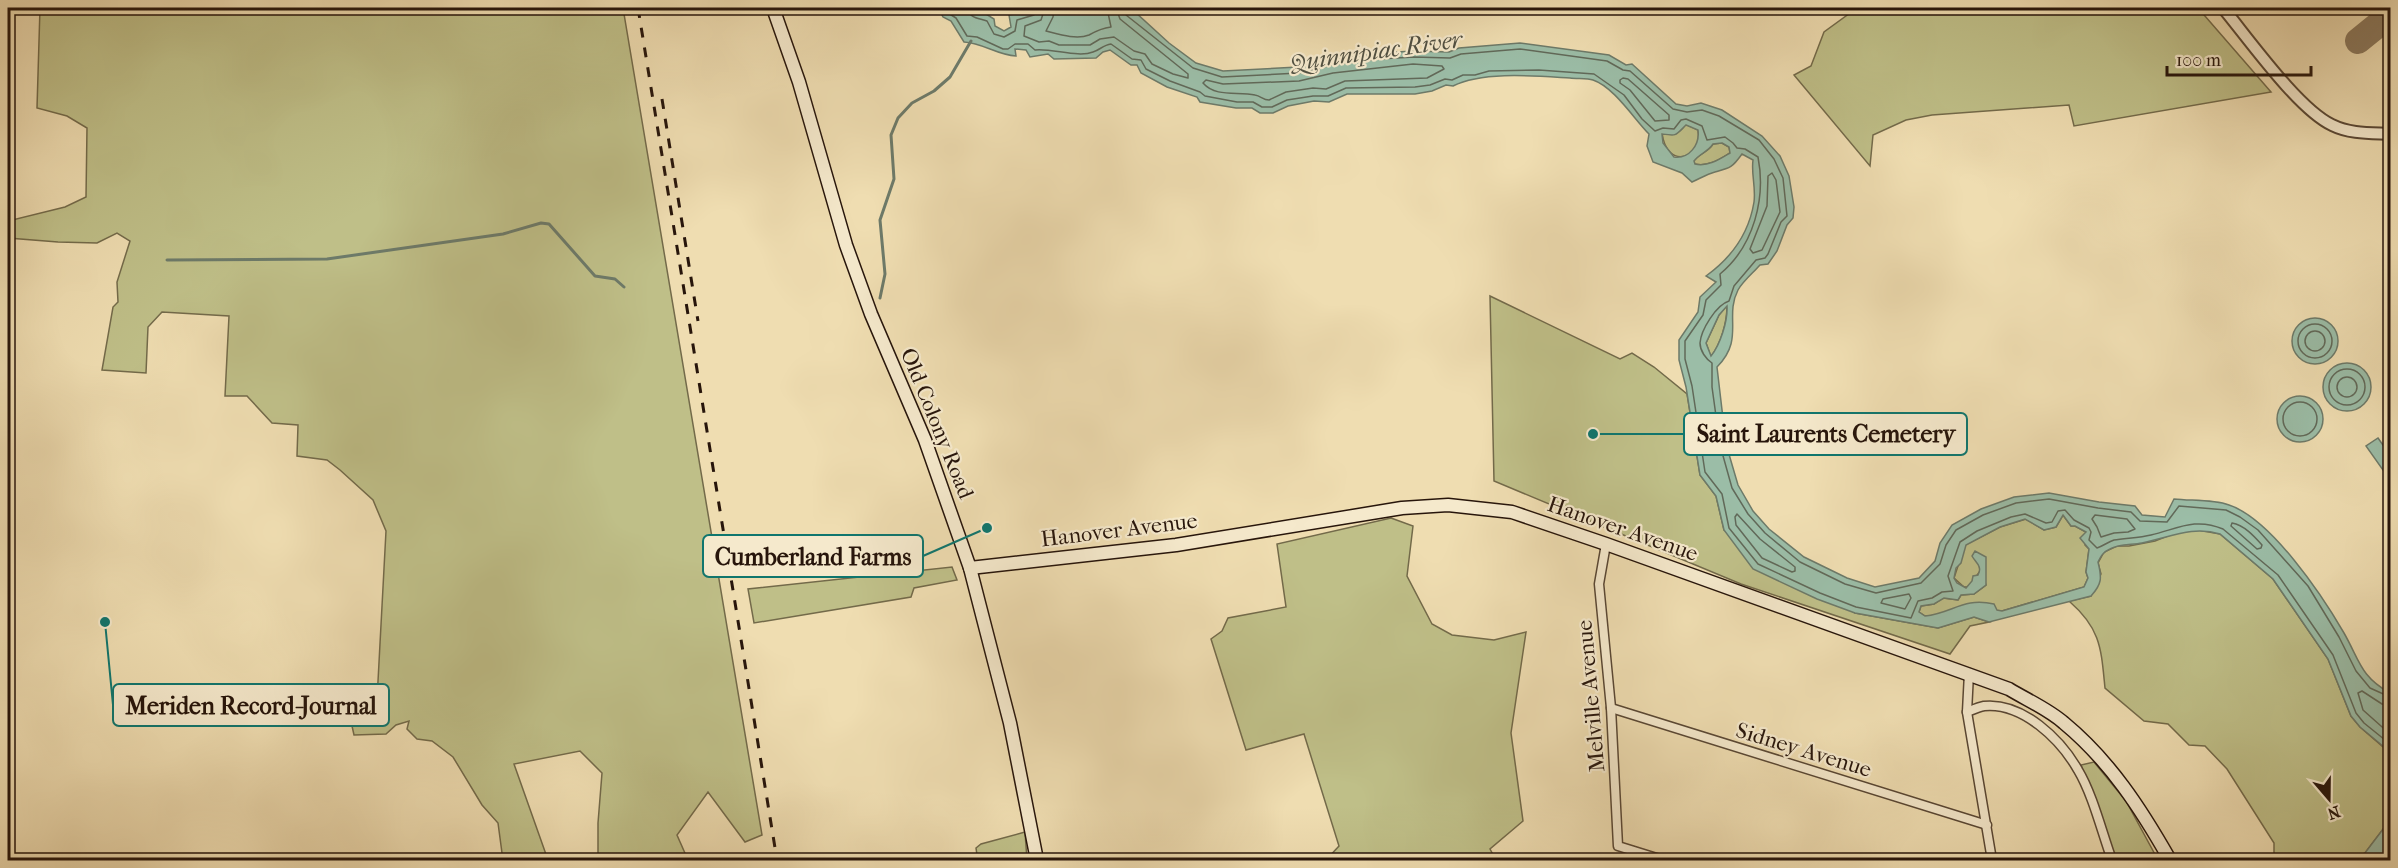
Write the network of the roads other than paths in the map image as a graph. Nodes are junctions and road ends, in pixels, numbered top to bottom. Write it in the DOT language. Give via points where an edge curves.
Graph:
graph roads {
  1 [pos="773,8"];
  2 [pos="2223,8"];
  3 [pos="2391,134"];
  4 [pos="1606,544"];
  5 [pos="969,568"];
  6 [pos="1969,673"];
  7 [pos="1611,708"];
  8 [pos="1967,712"];
  9 [pos="1987,825"];
  10 [pos="1037,861"];
  11 [pos="1663,861"];
  12 [pos="1992,861"];
  13 [pos="2112,861"];
  14 [pos="2170,861"];
  1 -- 5 [label="main road, Old Colony Road" via="799,82 846,245 925,440"];
  2 -- 3 [label="street" via="2302,102 2324,121 2356,131"];
  4 -- 5 [label="main road, Hanover Avenue" via="1512,512 1448,505 1386,510 1176,545"];
  4 -- 6 [label="main road, Hanover Avenue"];
  4 -- 7 [label="street, Melville Avenue" via="1599,584"];
  5 -- 10 [label="main road, Old Colony Road" via="1015,746"];
  6 -- 8 [label="street"];
  6 -- 14 [label="main road, Hanover Avenue" via="2009,689 2063,722 2113,771"];
  7 -- 9 [label="street, Sidney Avenue"];
  7 -- 11 [label="street, Melville Avenue" via="1618,846"];
  8 -- 9 [label="street"];
  8 -- 13 [label="street" via="1984,706 2022,713 2063,748 2079,772"];
  9 -- 12 [label="street"];
}
